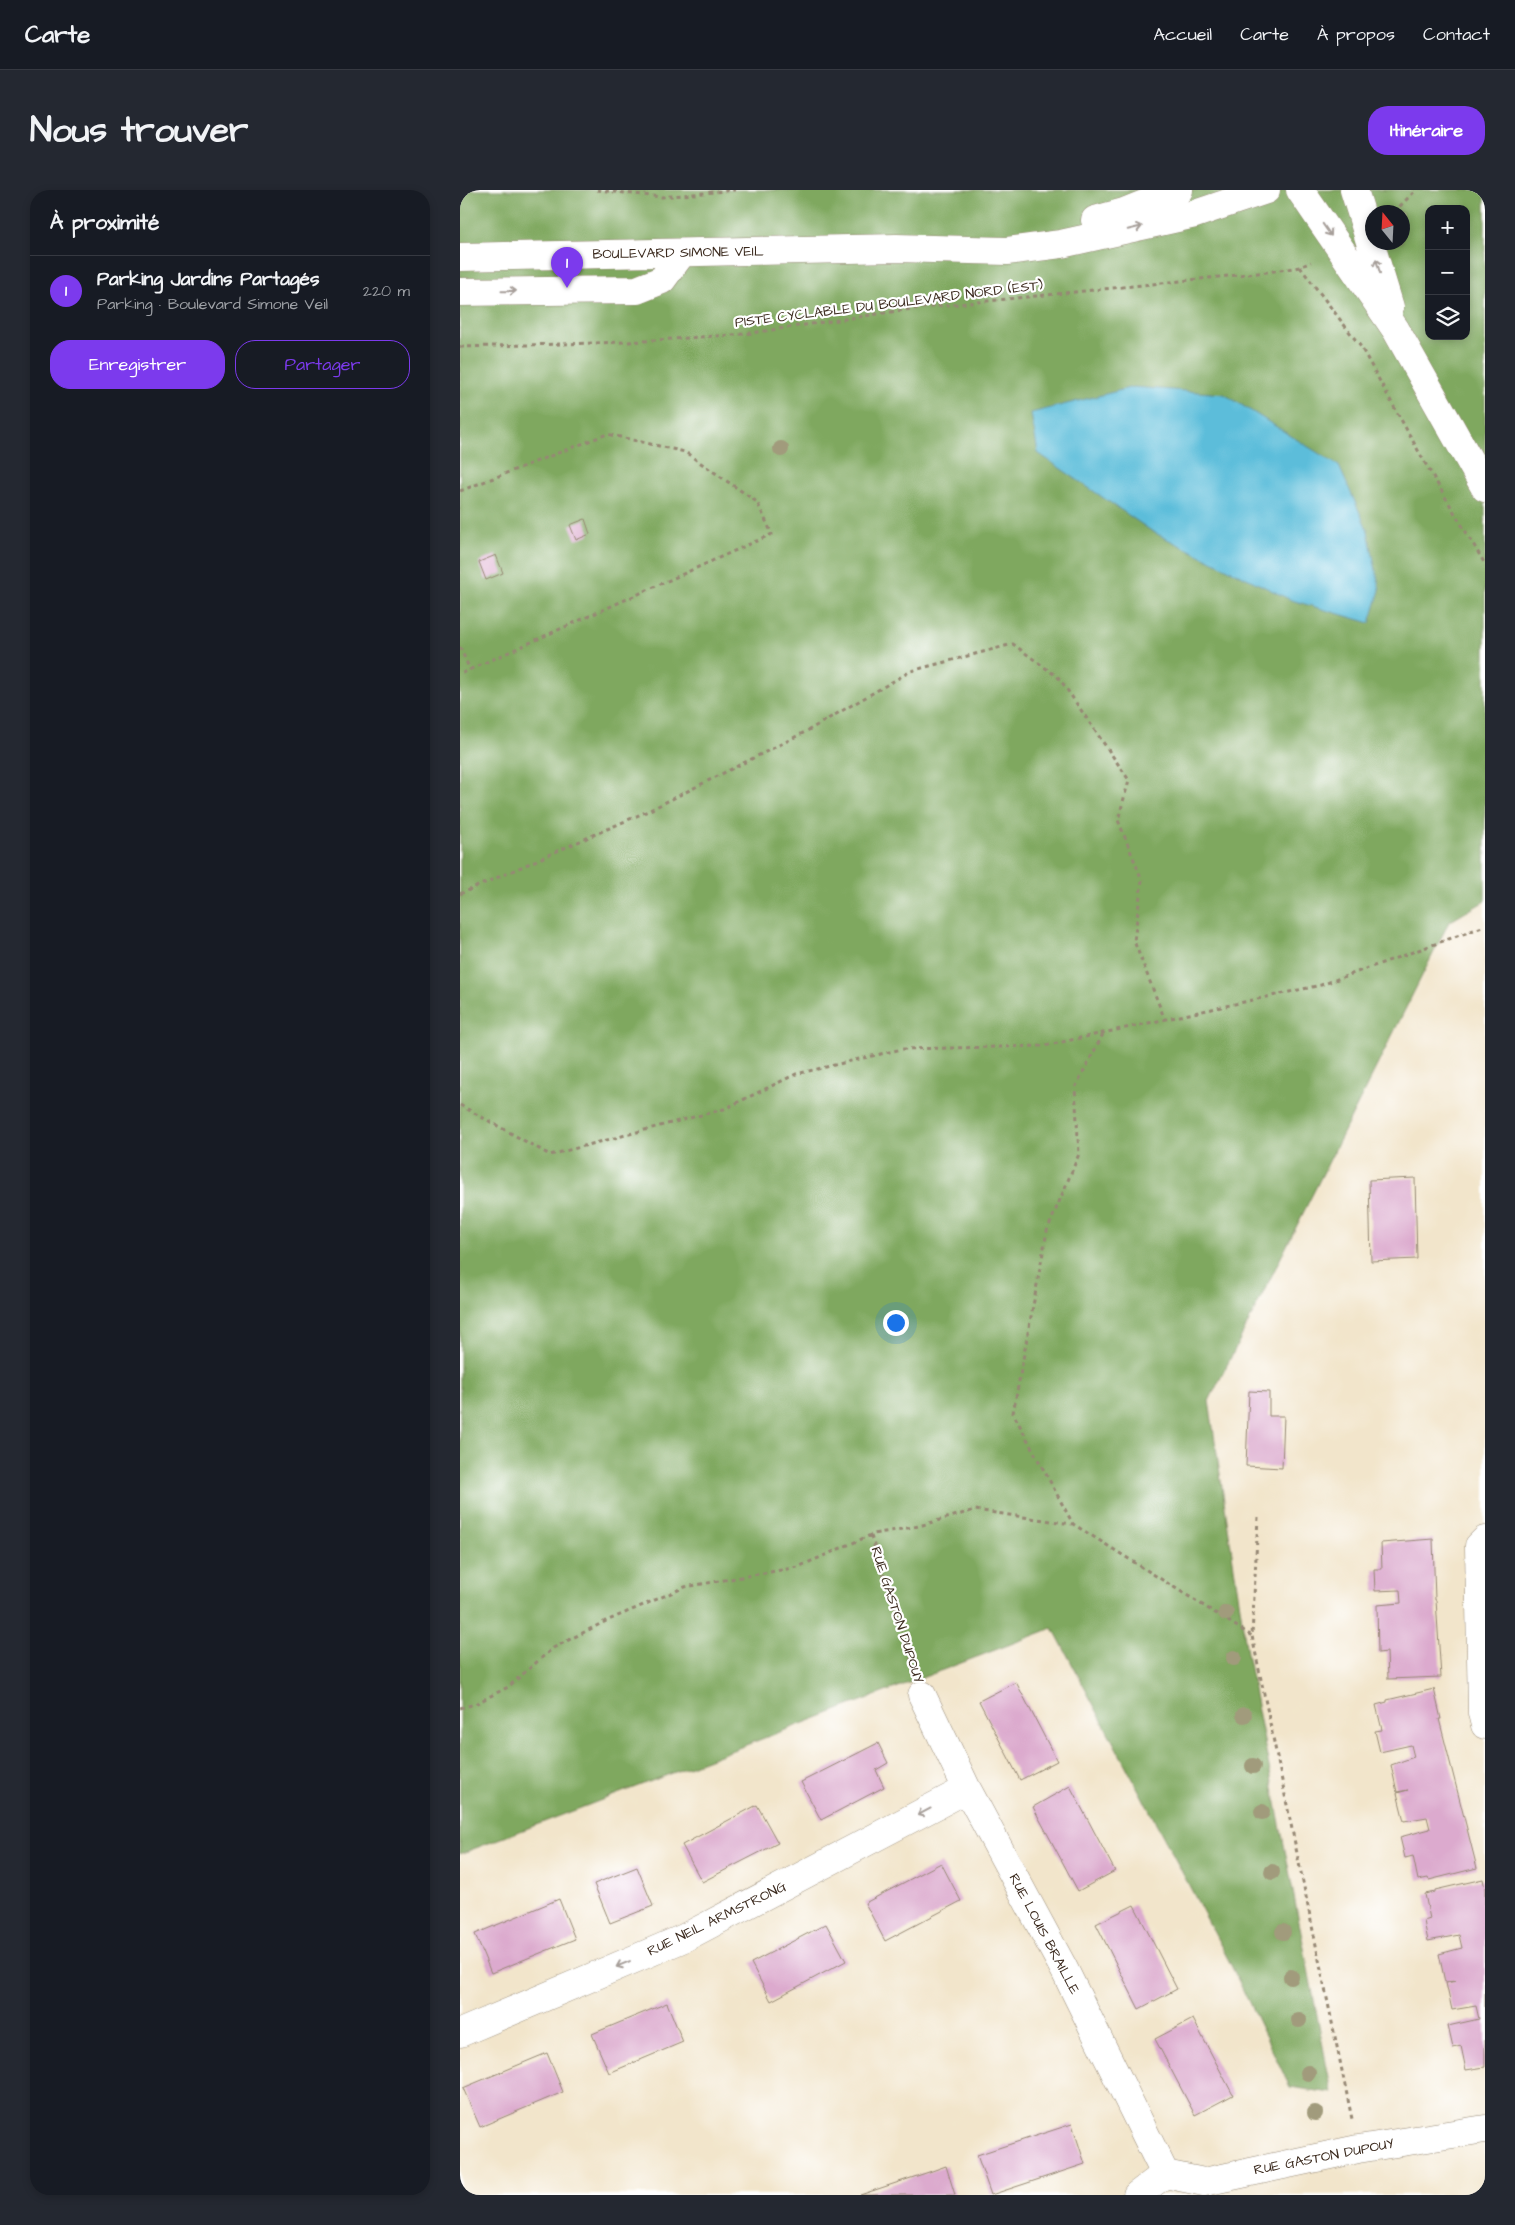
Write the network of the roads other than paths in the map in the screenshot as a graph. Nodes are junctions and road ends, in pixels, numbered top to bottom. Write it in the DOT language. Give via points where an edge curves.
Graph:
graph roads {
  1 [pos="1179,190"];
  2 [pos="1266,190"];
  3 [pos="1300,190"];
  4 [pos="1354,190"];
  5 [pos="896,248"];
  6 [pos="682,253"];
  7 [pos="460,257"];
  8 [pos="460,292"];
  9 [pos="1396,330"];
  10 [pos="1485,488"];
  11 [pos="1485,1540"];
  12 [pos="922,1695"];
  13 [pos="1485,1725"];
  14 [pos="967,1789"];
  15 [pos="460,2033"];
  16 [pos="1485,2129"];
  17 [pos="1165,2174"];
  18 [pos="1137,2195"];
  1 -- 5 [label="street, BOULEVARD SIMONE VEIL" via="1124,212 1075,226 1026,235"];
  5 -- 2 [label="street, BOULEVARD SIMONE VEIL, one-way" via="1007,250 1061,244 1195,214"];
  3 -- 9 [label="street, one-way"];
  9 -- 4 [label="street, one-way"];
  5 -- 6 [label="street, BOULEVARD SIMONE VEIL"];
  6 -- 7 [label="street, BOULEVARD SIMONE VEIL"];
  8 -- 6 [label="street, one-way" via="637,290 662,280"];
  9 -- 10 [label="street"];
  11 -- 13 [label="street" via="1479,1546 1482,1713"];
  12 -- 14 [label="street, RUE LOUIS BRAILLE"];
  14 -- 15 [label="street, RUE NEIL ARMSTRONG, one-way" via="684,1938"];
  14 -- 17 [label="street, RUE LOUIS BRAILLE" via="1064,1969"];
  16 -- 17 [label="street, RUE GASTON DUPOUY" via="1358,2149 1204,2182"];
  17 -- 18 [label="street"];
}
